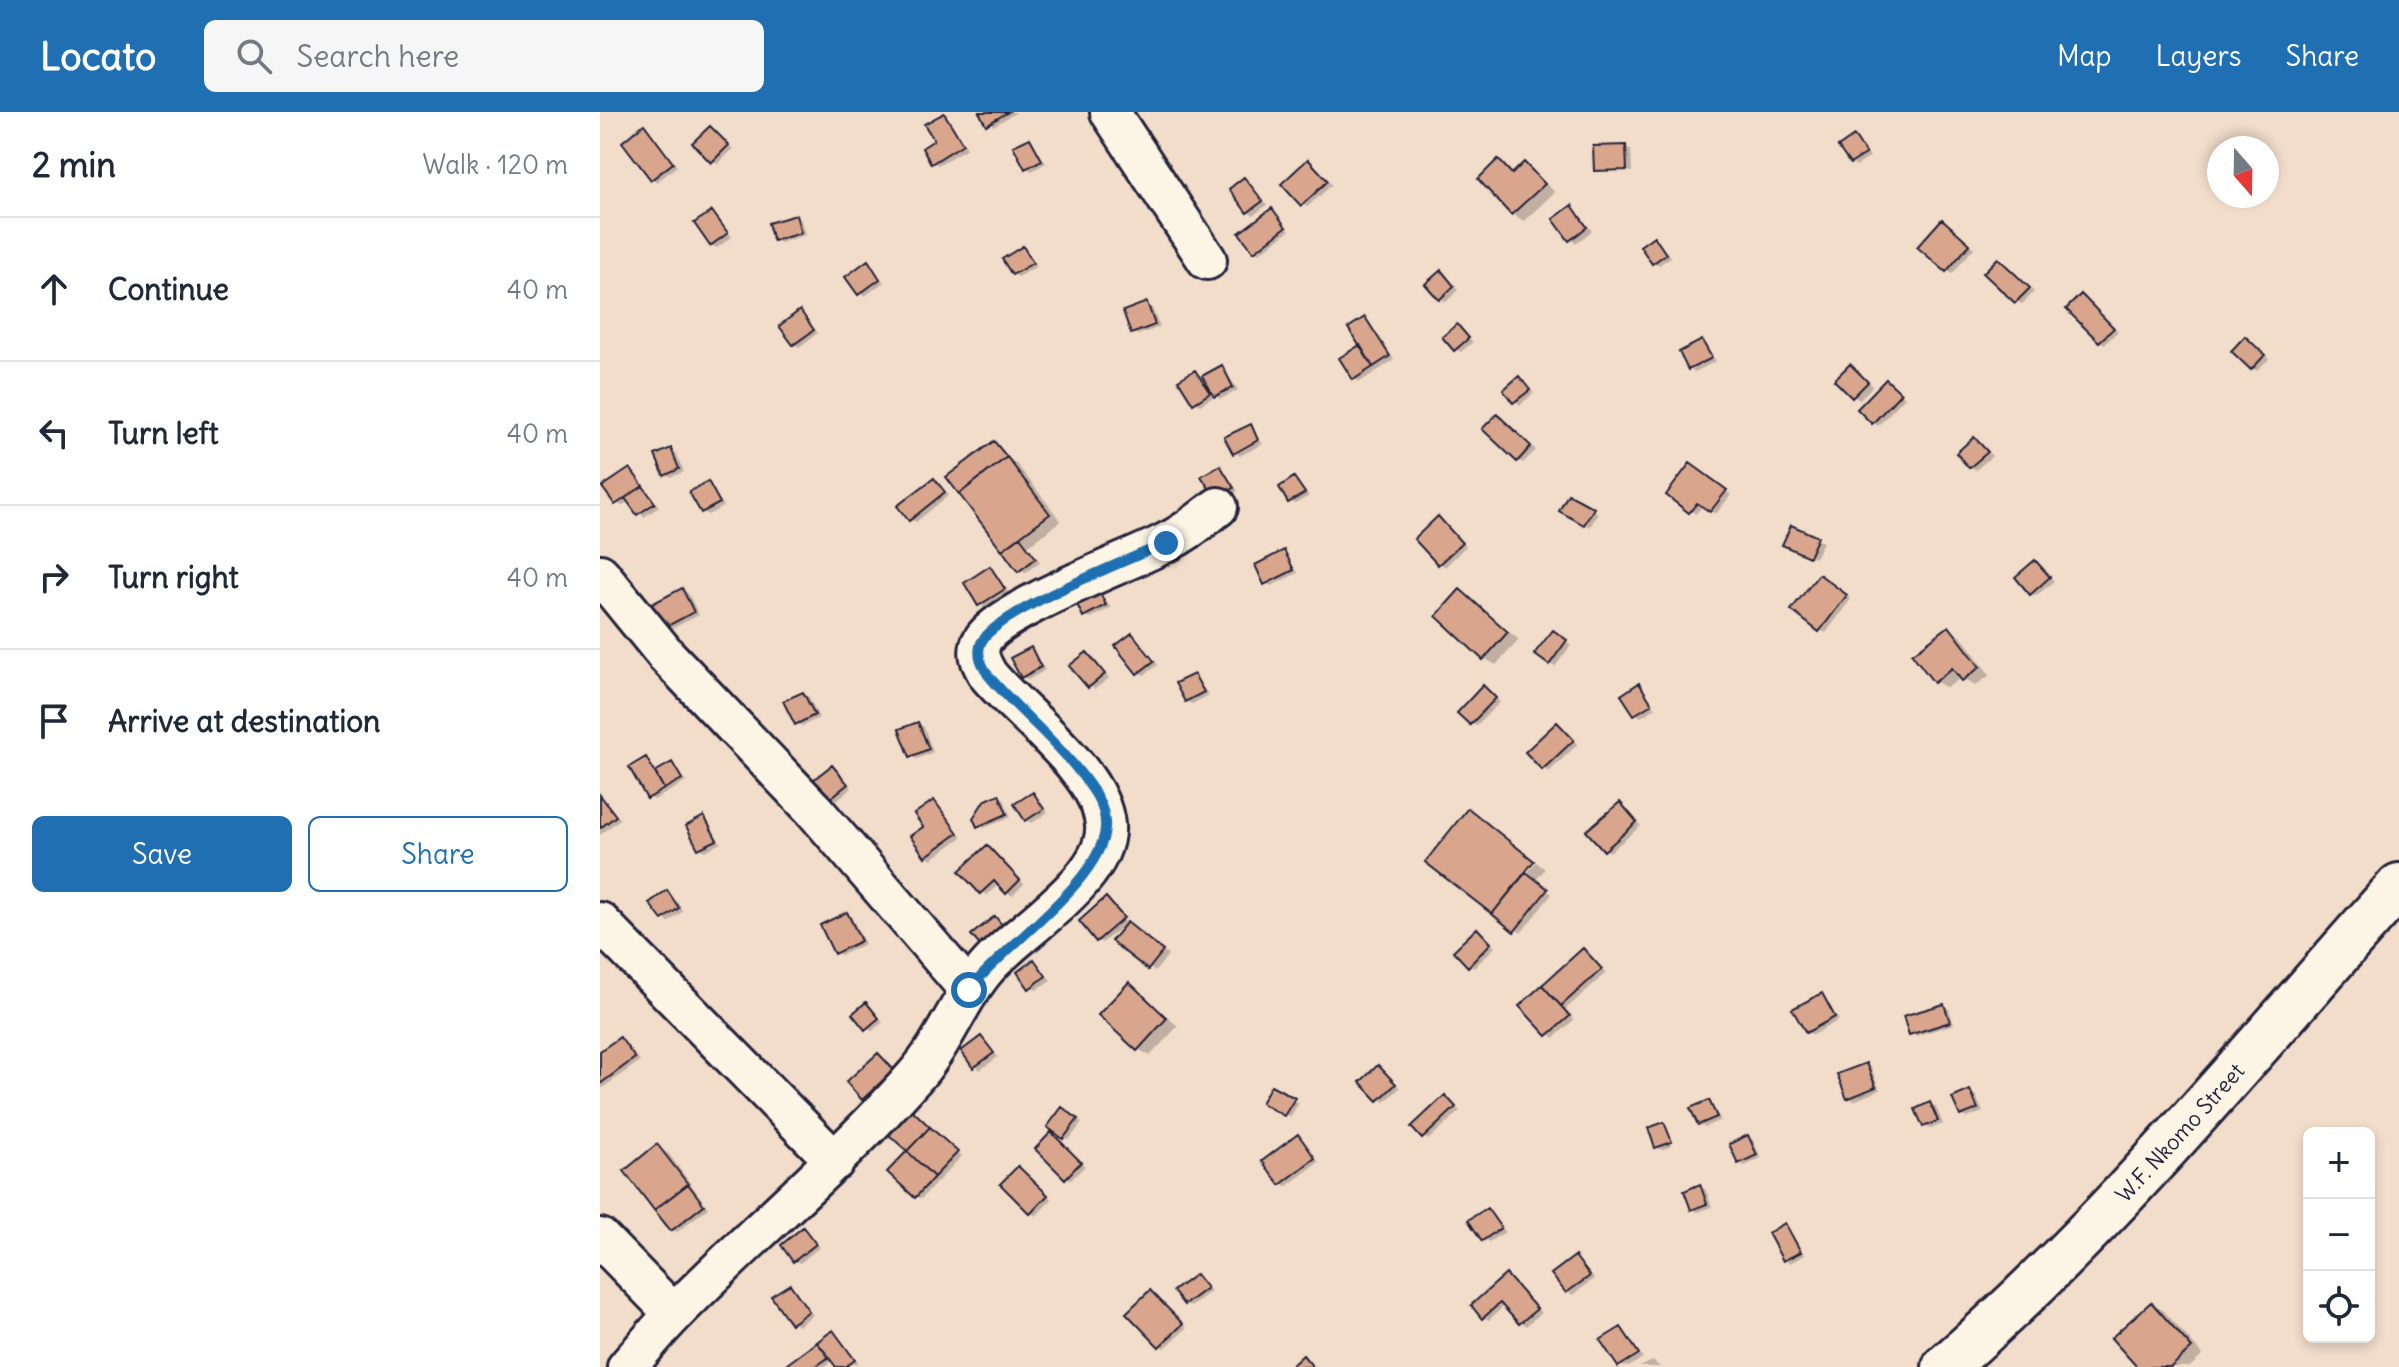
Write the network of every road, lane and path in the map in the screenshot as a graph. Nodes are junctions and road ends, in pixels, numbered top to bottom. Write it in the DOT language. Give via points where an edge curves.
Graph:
graph roads {
  1 [pos="1110,112"];
  2 [pos="1207,260"];
  3 [pos="1218,507"];
  4 [pos="600,574"];
  5 [pos="2399,886"];
  6 [pos="600,922"];
  7 [pos="969,990"];
  8 [pos="835,1161"];
  9 [pos="600,1238"];
  10 [pos="674,1314"];
  11 [pos="627,1367"];
  12 [pos="1945,1367"];
  1 -- 2 [label="street"];
  3 -- 7 [label="street" via="1166,543 1013,613 980,645 980,661 988,675 1077,769 1101,803 1106,827 1100,854 1085,877 989,964"];
  4 -- 7 [label="street" via="675,665 814,810"];
  5 -- 12 [label="main road, W.F. Nkomo Street" via="2086,1234"];
  6 -- 8 [label="street"];
  7 -- 8 [label="street" via="944,1039 917,1074"];
  8 -- 10 [label="street"];
  9 -- 10 [label="street"];
  10 -- 11 [label="street"];
}
